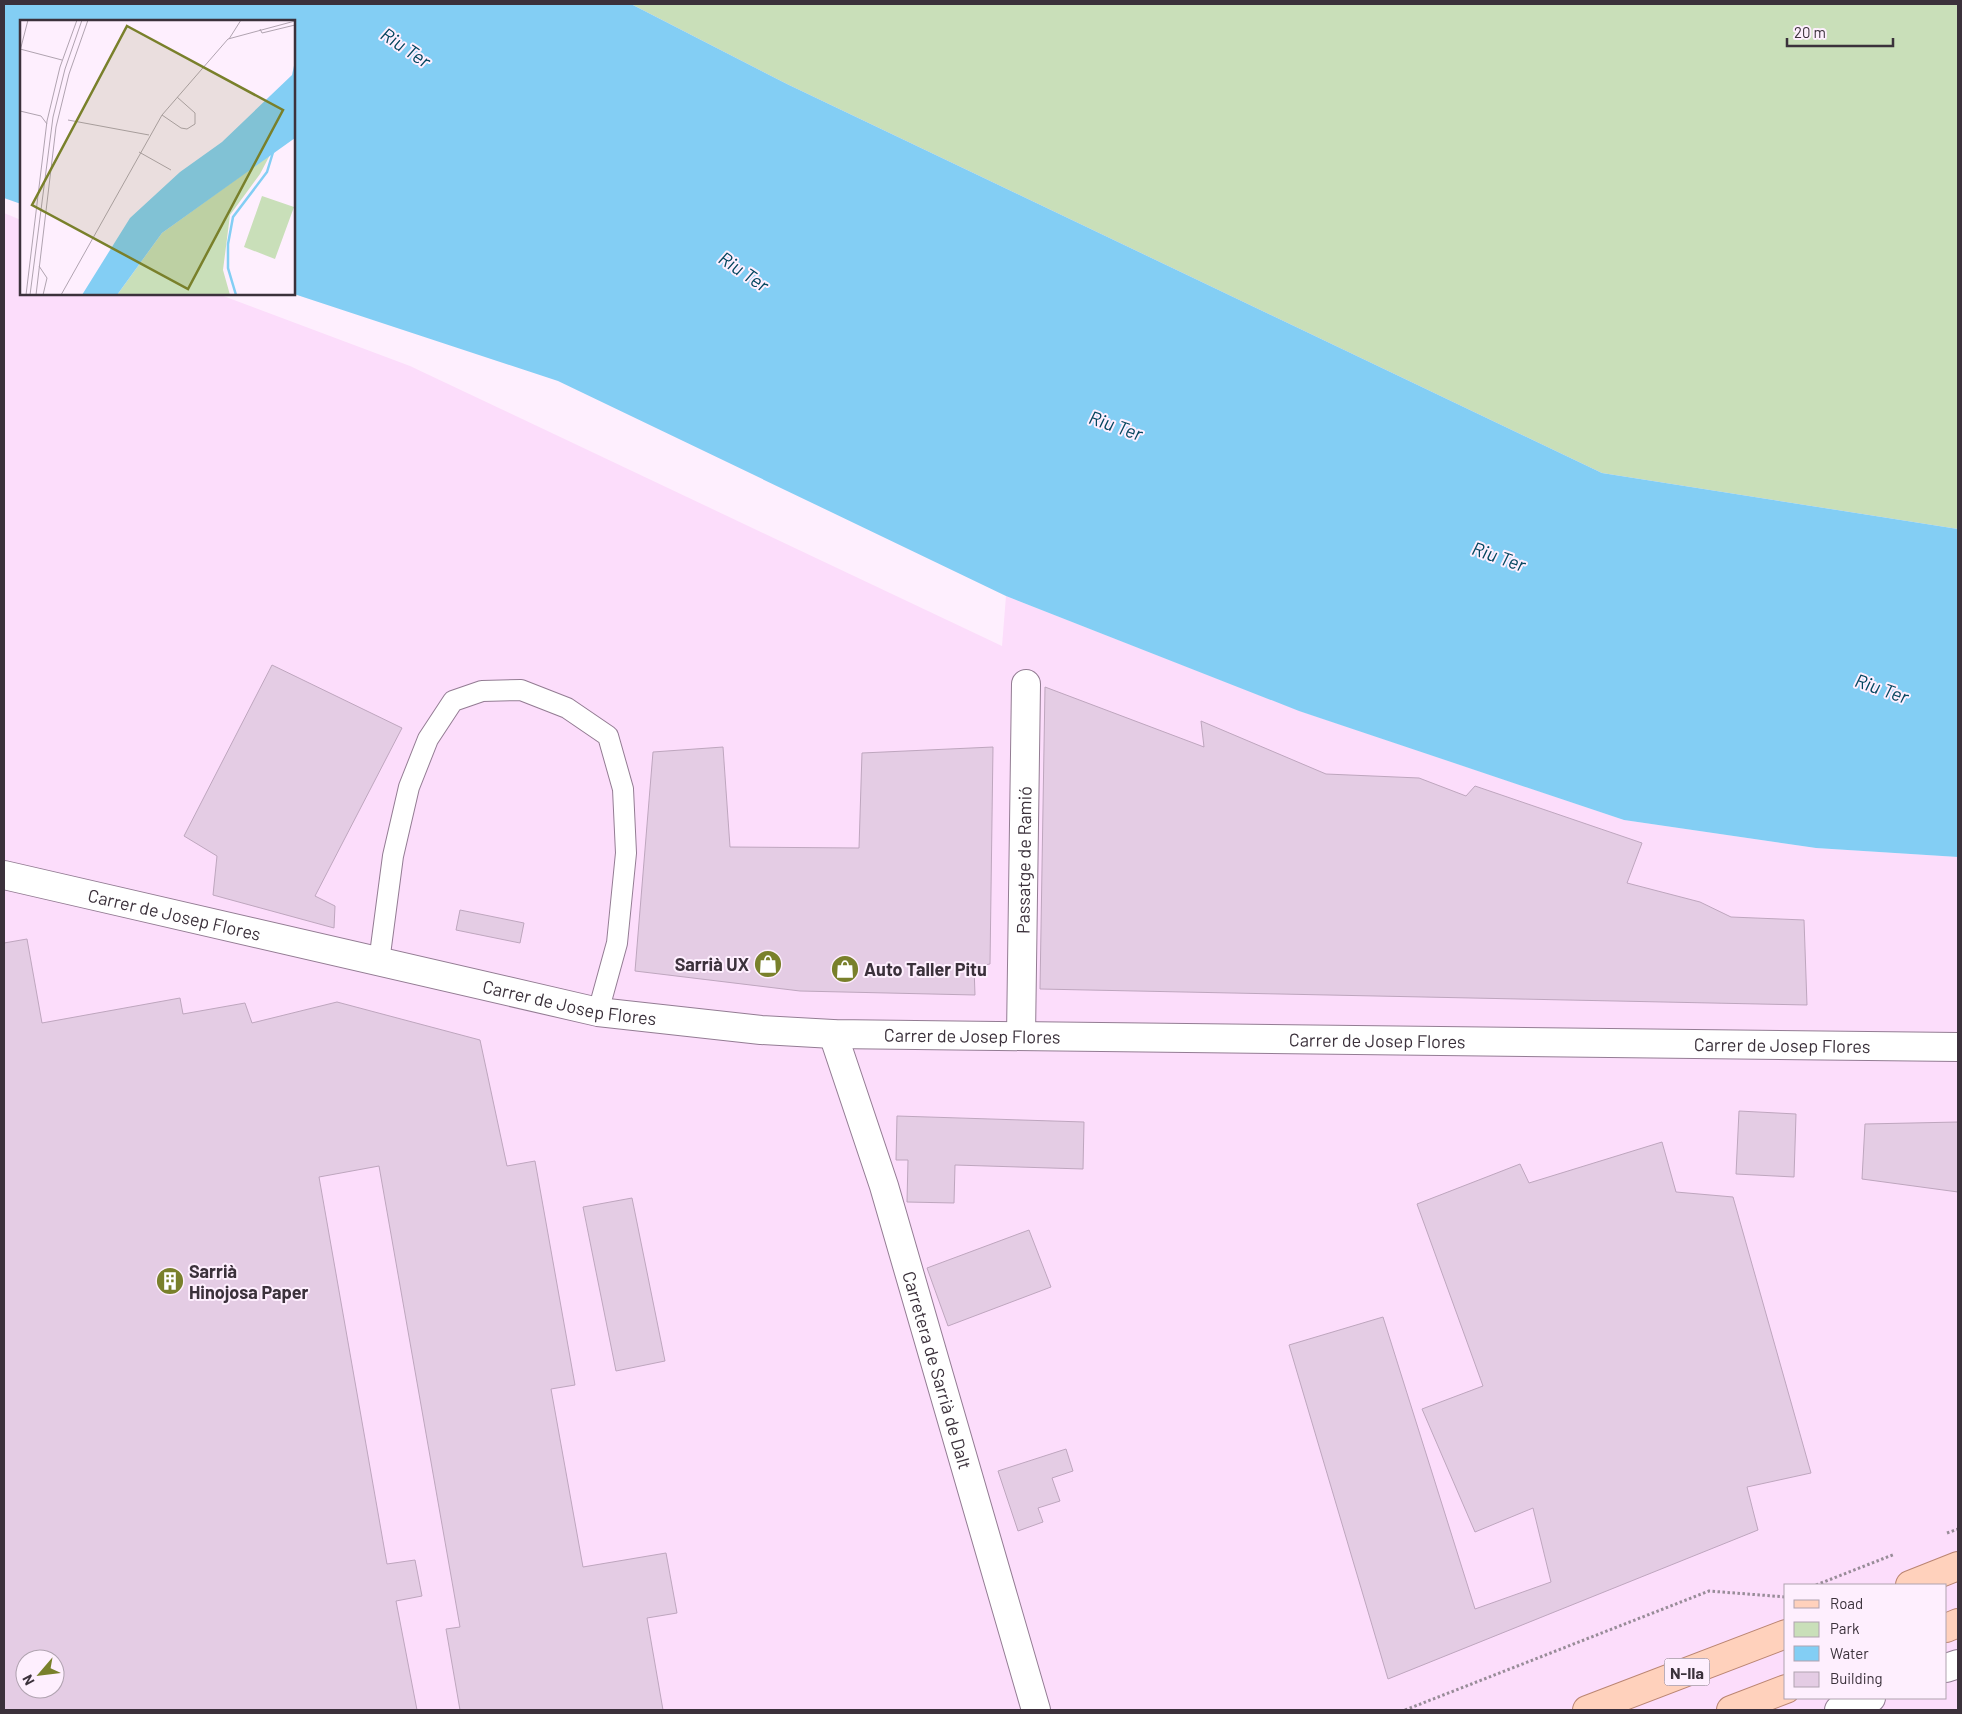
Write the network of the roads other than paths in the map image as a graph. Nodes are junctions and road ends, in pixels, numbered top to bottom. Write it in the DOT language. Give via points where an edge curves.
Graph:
graph roads {
  1 [pos="1026,684"];
  2 [pos="4,876"];
  3 [pos="379,962"];
  4 [pos="598,1012"];
  5 [pos="833,1034"];
  6 [pos="1021,1036"];
  7 [pos="1958,1047"];
  8 [pos="1958,1566"];
  9 [pos="1913,1584"];
  10 [pos="1784,1635"];
  11 [pos="1784,1690"];
  12 [pos="1868,1699"];
  13 [pos="1036,1710"];
  14 [pos="1588,1710"];
  15 [pos="1731,1710"];
  16 [pos="1839,1710"];
  1 -- 6 [label="street, Passatge de Ramió"];
  2 -- 3 [label="street, Carrer de Josep Flores"];
  3 -- 4 [label="street, Carrer de Josep Flores"];
  3 -- 4 [label="lane" via="395,848 409,787 428,739 453,701 482,690 521,690 567,708 608,736 624,789 626,853 617,943"];
  4 -- 5 [label="street, Carrer de Josep Flores" via="762,1030"];
  5 -- 6 [label="street, Carrer de Josep Flores"];
  5 -- 13 [label="street, Carretera de Sarrià de Dalt" via="884,1186"];
  6 -- 7 [label="street, Carrer de Josep Flores"];
  8 -- 9 [label="main road"];
  10 -- 14 [label="main road, N-IIa"];
  11 -- 15 [label="main road"];
  12 -- 16 [label="street"];
}
